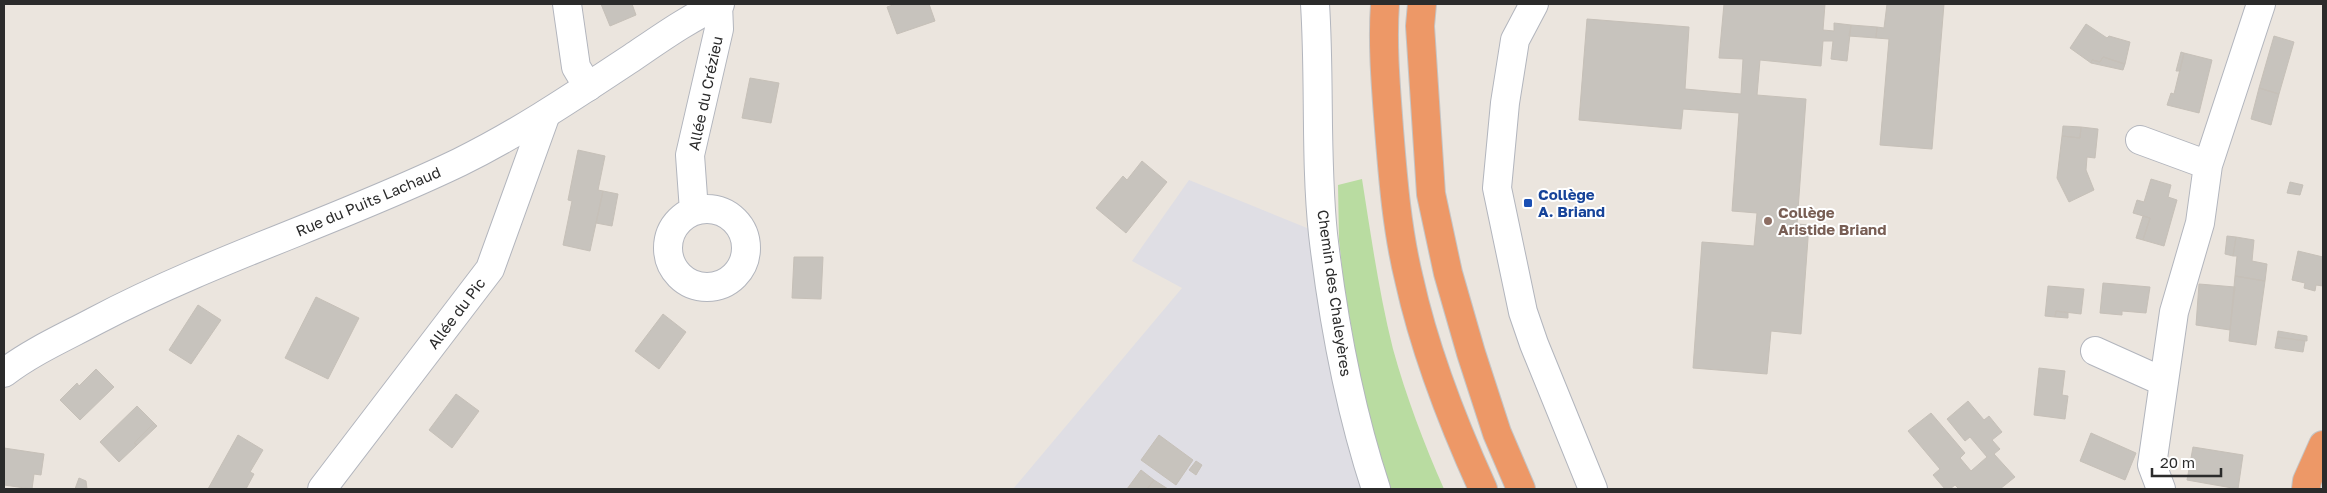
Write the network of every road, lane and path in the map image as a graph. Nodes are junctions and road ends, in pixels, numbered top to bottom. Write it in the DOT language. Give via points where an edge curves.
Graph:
graph roads {
  1 [pos="567,4"];
  2 [pos="719,4"];
  3 [pos="1315,4"];
  4 [pos="1385,4"];
  5 [pos="1422,4"];
  6 [pos="1534,4"];
  7 [pos="2261,4"];
  8 [pos="588,87"];
  9 [pos="546,114"];
  10 [pos="2140,140"];
  11 [pos="2208,165"];
  12 [pos="694,211"];
  13 [pos="2095,351"];
  14 [pos="4,374"];
  15 [pos="2164,382"];
  16 [pos="2323,445"];
  17 [pos="322,489"];
  18 [pos="1376,489"];
  19 [pos="1483,489"];
  20 [pos="1521,489"];
  21 [pos="1593,489"];
  22 [pos="2161,489"];
  23 [pos="2306,489"];
  1 -- 8 [label="street" via="576,67"];
  2 -- 8 [label="street, Rue du Puits Lachaud" via="692,18"];
  2 -- 12 [label="street, Allée du Crézieu" via="719,29 690,155"];
  3 -- 18 [label="street, Chemin des Chaleyères" via="1323,233 1359,438"];
  4 -- 19 [label="highway" via="1383,22 1395,196 1408,278 1432,364 1459,437"];
  5 -- 20 [label="highway" via="1420,26 1431,194 1448,273 1471,354 1497,433"];
  6 -- 21 [label="street" via="1515,40 1497,188 1523,312"];
  7 -- 11 [label="street"];
  8 -- 9 [label="street, Rue du Puits Lachaud"];
  9 -- 14 [label="street, Rue du Puits Lachaud" via="461,162 378,200 216,263 139,298"];
  9 -- 17 [label="street, Allée du Pic" via="490,269"];
  10 -- 11 [label="street"];
  11 -- 15 [label="street" via="2200,223 2174,312"];
  13 -- 15 [label="street"];
  15 -- 22 [label="street" via="2152,465"];
  16 -- 23 [label="highway"];
}
